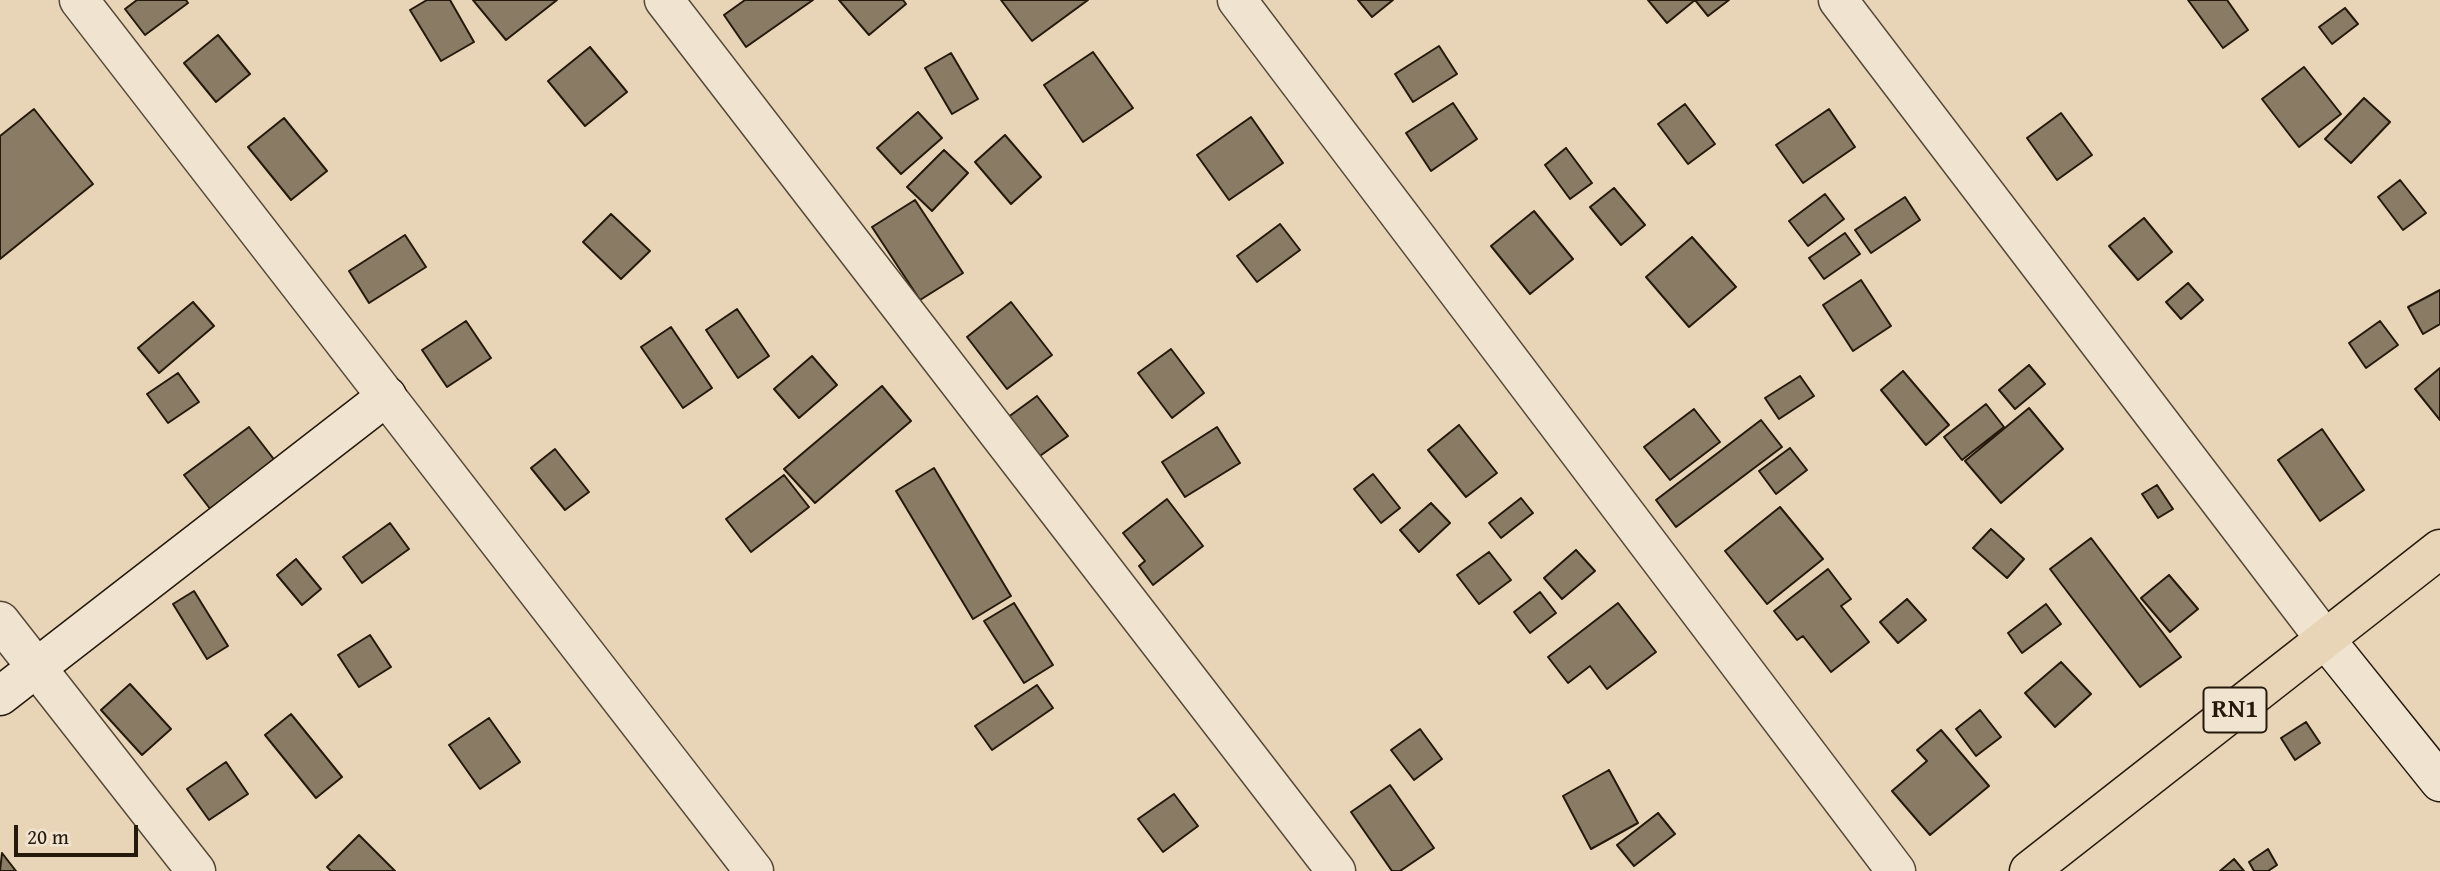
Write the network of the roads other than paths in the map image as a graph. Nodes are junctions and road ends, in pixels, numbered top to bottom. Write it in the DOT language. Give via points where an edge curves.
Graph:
graph roads {
  1 [pos="79,0"];
  2 [pos="664,0"];
  3 [pos="1237,0"];
  4 [pos="1838,0"];
  5 [pos="387,396"];
  6 [pos="2440,549"];
  7 [pos="0,621"];
  8 [pos="2325,639"];
  9 [pos="37,666"];
  10 [pos="0,696"];
  11 [pos="2440,782"];
  12 [pos="196,871"];
  13 [pos="754,871"];
  14 [pos="1336,871"];
  15 [pos="1896,871"];
  16 [pos="2029,871"];
  1 -- 5 [label="street"];
  2 -- 14 [label="street"];
  3 -- 15 [label="street"];
  4 -- 8 [label="street"];
  5 -- 9 [label="street"];
  5 -- 13 [label="street"];
  6 -- 8 [label="highway, RN1"];
  7 -- 9 [label="street"];
  8 -- 11 [label="street"];
  8 -- 16 [label="highway, RN1"];
  9 -- 10 [label="street"];
  9 -- 12 [label="street"];
}
